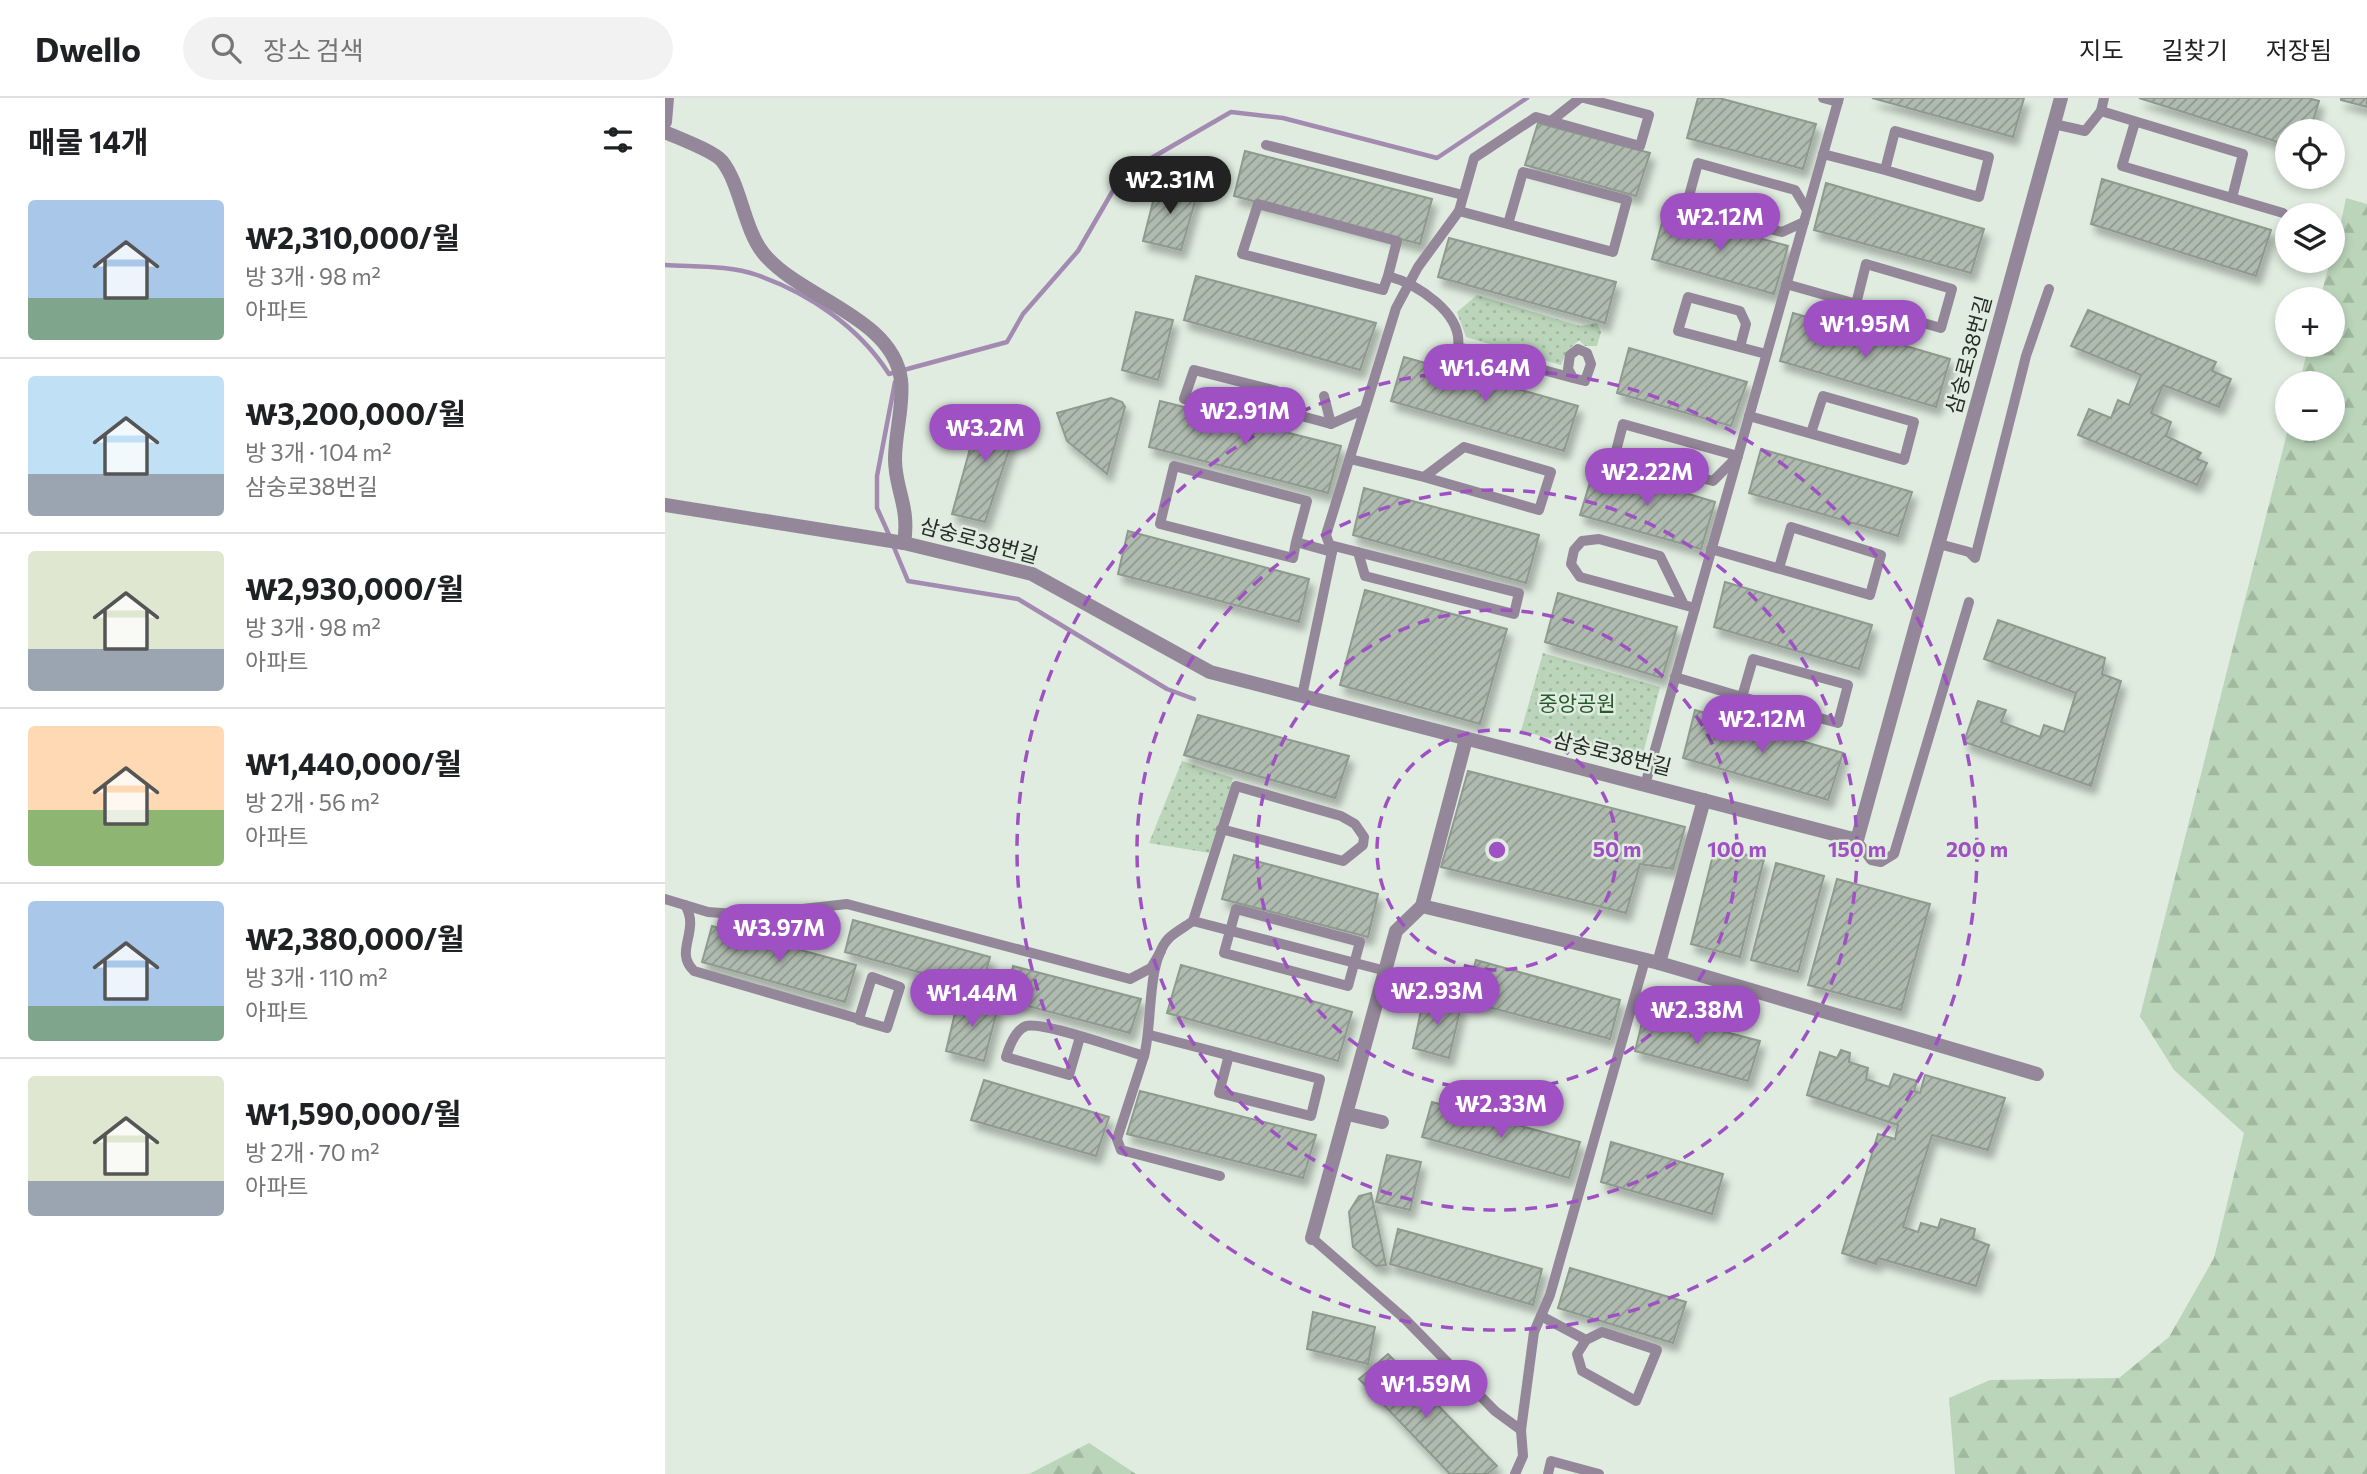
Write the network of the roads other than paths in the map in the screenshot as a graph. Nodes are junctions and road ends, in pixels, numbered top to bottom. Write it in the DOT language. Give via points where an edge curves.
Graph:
graph roads {
  1 [pos="667,98"];
  2 [pos="1582,98"];
  3 [pos="1823,98"];
  4 [pos="2061,98"];
  5 [pos="2105,98"];
  6 [pos="1838,100"];
  7 [pos="2101,111"];
  8 [pos="1551,121"];
  9 [pos="665,122"];
  10 [pos="2135,122"];
  11 [pos="2055,124"];
  12 [pos="665,132"];
  13 [pos="1266,145"];
  14 [pos="1823,154"];
  15 [pos="1885,170"];
  16 [pos="1463,195"];
  17 [pos="2232,198"];
  18 [pos="1807,210"];
  19 [pos="2275,210"];
  20 [pos="1459,211"];
  21 [pos="1804,222"];
  22 [pos="1508,224"];
  23 [pos="1388,276"];
  24 [pos="1410,282"];
  25 [pos="1786,284"];
  26 [pos="2049,289"];
  27 [pos="1856,304"];
  28 [pos="1739,347"];
  29 [pos="1766,354"];
  30 [pos="1573,378"];
  31 [pos="1324,396"];
  32 [pos="1365,410"];
  33 [pos="1283,411"];
  34 [pos="1749,416"];
  35 [pos="1331,424"];
  36 [pos="1811,433"];
  37 [pos="1738,456"];
  38 [pos="1350,458"];
  39 [pos="1425,477"];
  40 [pos="665,505"];
  41 [pos="1296,542"];
  42 [pos="902,543"];
  43 [pos="1939,544"];
  44 [pos="1331,549"];
  45 [pos="1711,549"];
  46 [pos="1358,552"];
  47 [pos="1779,568"];
  48 [pos="1969,602"];
  49 [pos="1683,605"];
  50 [pos="1695,608"];
  51 [pos="1675,677"];
  52 [pos="1302,696"];
  53 [pos="1742,697"];
  54 [pos="1466,739"];
  55 [pos="1645,785"];
  56 [pos="1704,800"];
  57 [pos="1221,829"];
  58 [pos="1857,840"];
  59 [pos="665,899"];
  60 [pos="685,905"];
  61 [pos="1422,906"];
  62 [pos="1193,921"];
  63 [pos="1230,930"];
  64 [pos="1161,951"];
  65 [pos="1652,962"];
  66 [pos="1354,963"];
  67 [pos="1386,971"];
  68 [pos="859,1020"];
  69 [pos="1150,1035"];
  70 [pos="1080,1037"];
  71 [pos="1229,1055"];
  72 [pos="1144,1056"];
  73 [pos="2037,1074"];
  74 [pos="1348,1114"];
  75 [pos="1382,1122"];
  76 [pos="1220,1176"];
  77 [pos="1312,1238"];
  78 [pos="1541,1317"];
  79 [pos="1586,1340"];
  80 [pos="1521,1430"];
  81 [pos="1515,1474"];
  82 [pos="1548,1474"];
  83 [pos="1599,1474"];
  1 -- 9 [label="street"];
  2 -- 8 [label="lane"];
  2 -- 8 [label="lane" via="1649,116 1640,146"];
  3 -- 6 [label="lane"];
  4 -- 11 [label="street, 삼숭로38번길"];
  5 -- 7 [label="lane"];
  6 -- 14 [label="lane"];
  7 -- 10 [label="lane"];
  7 -- 11 [label="lane" via="2085,131"];
  8 -- 16 [label="lane" via="1536,117 1474,158"];
  10 -- 17 [label="lane" via="2242,154"];
  10 -- 17 [label="lane" via="2122,166"];
  11 -- 43 [label="street, 삼숭로38번길"];
  12 -- 42 [label="street" via="721,160 763,253 806,288 851,314 890,349 901,379 895,462 908,520"];
  13 -- 16 [label="lane"];
  14 -- 15 [label="lane"];
  14 -- 18 [label="lane"];
  15 -- 15 [label="lane" via="1895,131 1989,157 1979,197"];
  16 -- 20 [label="lane"];
  17 -- 19 [label="lane"];
  18 -- 21 [label="lane"];
  18 -- 21 [label="lane" via="1795,190 1698,163 1686,207 1782,232"];
  20 -- 22 [label="lane"];
  20 -- 24 [label="lane"];
  21 -- 25 [label="lane"];
  22 -- 22 [label="lane" via="1523,172 1627,200 1613,252"];
  23 -- 23 [label="lane" via="1397,241 1258,204 1242,254 1383,290"];
  23 -- 24 [label="lane"];
  24 -- 30 [label="lane" via="1450,317 1459,335 1458,347"];
  24 -- 32 [label="lane" via="1396,308"];
  25 -- 27 [label="lane"];
  25 -- 29 [label="lane"];
  26 -- 43 [label="lane" via="2025,356 1975,558"];
  27 -- 27 [label="lane" via="1941,328 1952,289 1866,264"];
  28 -- 28 [label="lane" via="1678,331 1688,297 1740,311 1745,324"];
  28 -- 29 [label="lane"];
  29 -- 34 [label="lane"];
  31 -- 35 [label="lane"];
  32 -- 35 [label="lane"];
  32 -- 38 [label="lane"];
  33 -- 33 [label="lane" via="1277,391 1194,370 1184,399 1280,423"];
  33 -- 35 [label="lane"];
  34 -- 36 [label="lane"];
  34 -- 37 [label="lane"];
  36 -- 36 [label="lane" via="1904,460 1914,422 1823,396"];
  37 -- 37 [label="lane" via="1623,424 1615,455 1713,481"];
  37 -- 45 [label="lane"];
  38 -- 39 [label="lane"];
  38 -- 44 [label="lane" via="1326,535"];
  39 -- 39 [label="lane" via="1464,447 1551,472 1539,510"];
  40 -- 42 [label="street, 삼숭로38번길"];
  41 -- 41 [label="lane" via="1307,501 1174,466 1160,524 1293,558"];
  41 -- 44 [label="lane"];
  42 -- 52 [label="street, 삼숭로38번길" via="1032,575 1210,672"];
  43 -- 58 [label="street, 삼숭로38번길"];
  44 -- 46 [label="lane"];
  44 -- 52 [label="lane"];
  45 -- 47 [label="lane"];
  45 -- 50 [label="lane"];
  46 -- 46 [label="lane" via="1519,593 1514,614 1365,576"];
  47 -- 47 [label="lane" via="1870,595 1881,555 1791,527"];
  48 -- 58 [label="lane" via="1894,854 1881,862 1871,860"];
  49 -- 49 [label="lane" via="1580,577 1571,564 1574,550 1582,541 1599,539 1660,556"];
  49 -- 50 [label="lane"];
  50 -- 51 [label="lane"];
  51 -- 53 [label="lane"];
  51 -- 55 [label="lane"];
  52 -- 54 [label="street, 삼숭로38번길"];
  53 -- 53 [label="lane" via="1753,659 1848,685 1838,723"];
  54 -- 55 [label="street, 삼숭로38번길"];
  54 -- 61 [label="street"];
  55 -- 56 [label="street, 삼숭로38번길"];
  56 -- 58 [label="street, 삼숭로38번길"];
  56 -- 65 [label="street"];
  57 -- 57 [label="lane" via="1236,786 1341,816 1355,824 1364,837 1363,845 1343,861"];
  57 -- 62 [label="lane"];
  59 -- 60 [label="lane"];
  60 -- 64 [label="lane" via="748,915 848,904 1131,979 1151,968"];
  60 -- 68 [label="lane" via="692,924 684,953 694,971 859,1019 872,977 900,986 887,1028"];
  61 -- 65 [label="street"];
  61 -- 67 [label="street" via="1396,931"];
  62 -- 63 [label="lane"];
  62 -- 64 [label="lane" via="1168,938"];
  63 -- 66 [label="lane"];
  63 -- 66 [label="lane" via="1236,909 1249,912 1360,942"];
  63 -- 66 [label="lane" via="1224,953 1348,986"];
  64 -- 69 [label="lane" via="1155,968"];
  65 -- 73 [label="street"];
  65 -- 78 [label="lane"];
  66 -- 67 [label="lane"];
  67 -- 74 [label="street"];
  69 -- 71 [label="lane"];
  69 -- 72 [label="lane"];
  70 -- 70 [label="lane" via="1035,1025 1024,1027 1006,1057 1069,1075"];
  70 -- 72 [label="lane"];
  71 -- 71 [label="lane" via="1320,1079 1311,1115 1219,1093"];
  72 -- 76 [label="lane" via="1117,1139 1121,1150"];
  74 -- 75 [label="street"];
  74 -- 77 [label="street"];
  77 -- 80 [label="lane" via="1431,1343 1495,1411"];
  78 -- 79 [label="lane"];
  78 -- 80 [label="lane" via="1530,1354"];
  79 -- 79 [label="lane" via="1602,1332 1657,1350 1636,1401 1582,1371 1577,1354"];
  80 -- 81 [label="lane" via="1523,1456"];
  82 -- 83 [label="lane" via="1551,1461"];
}
